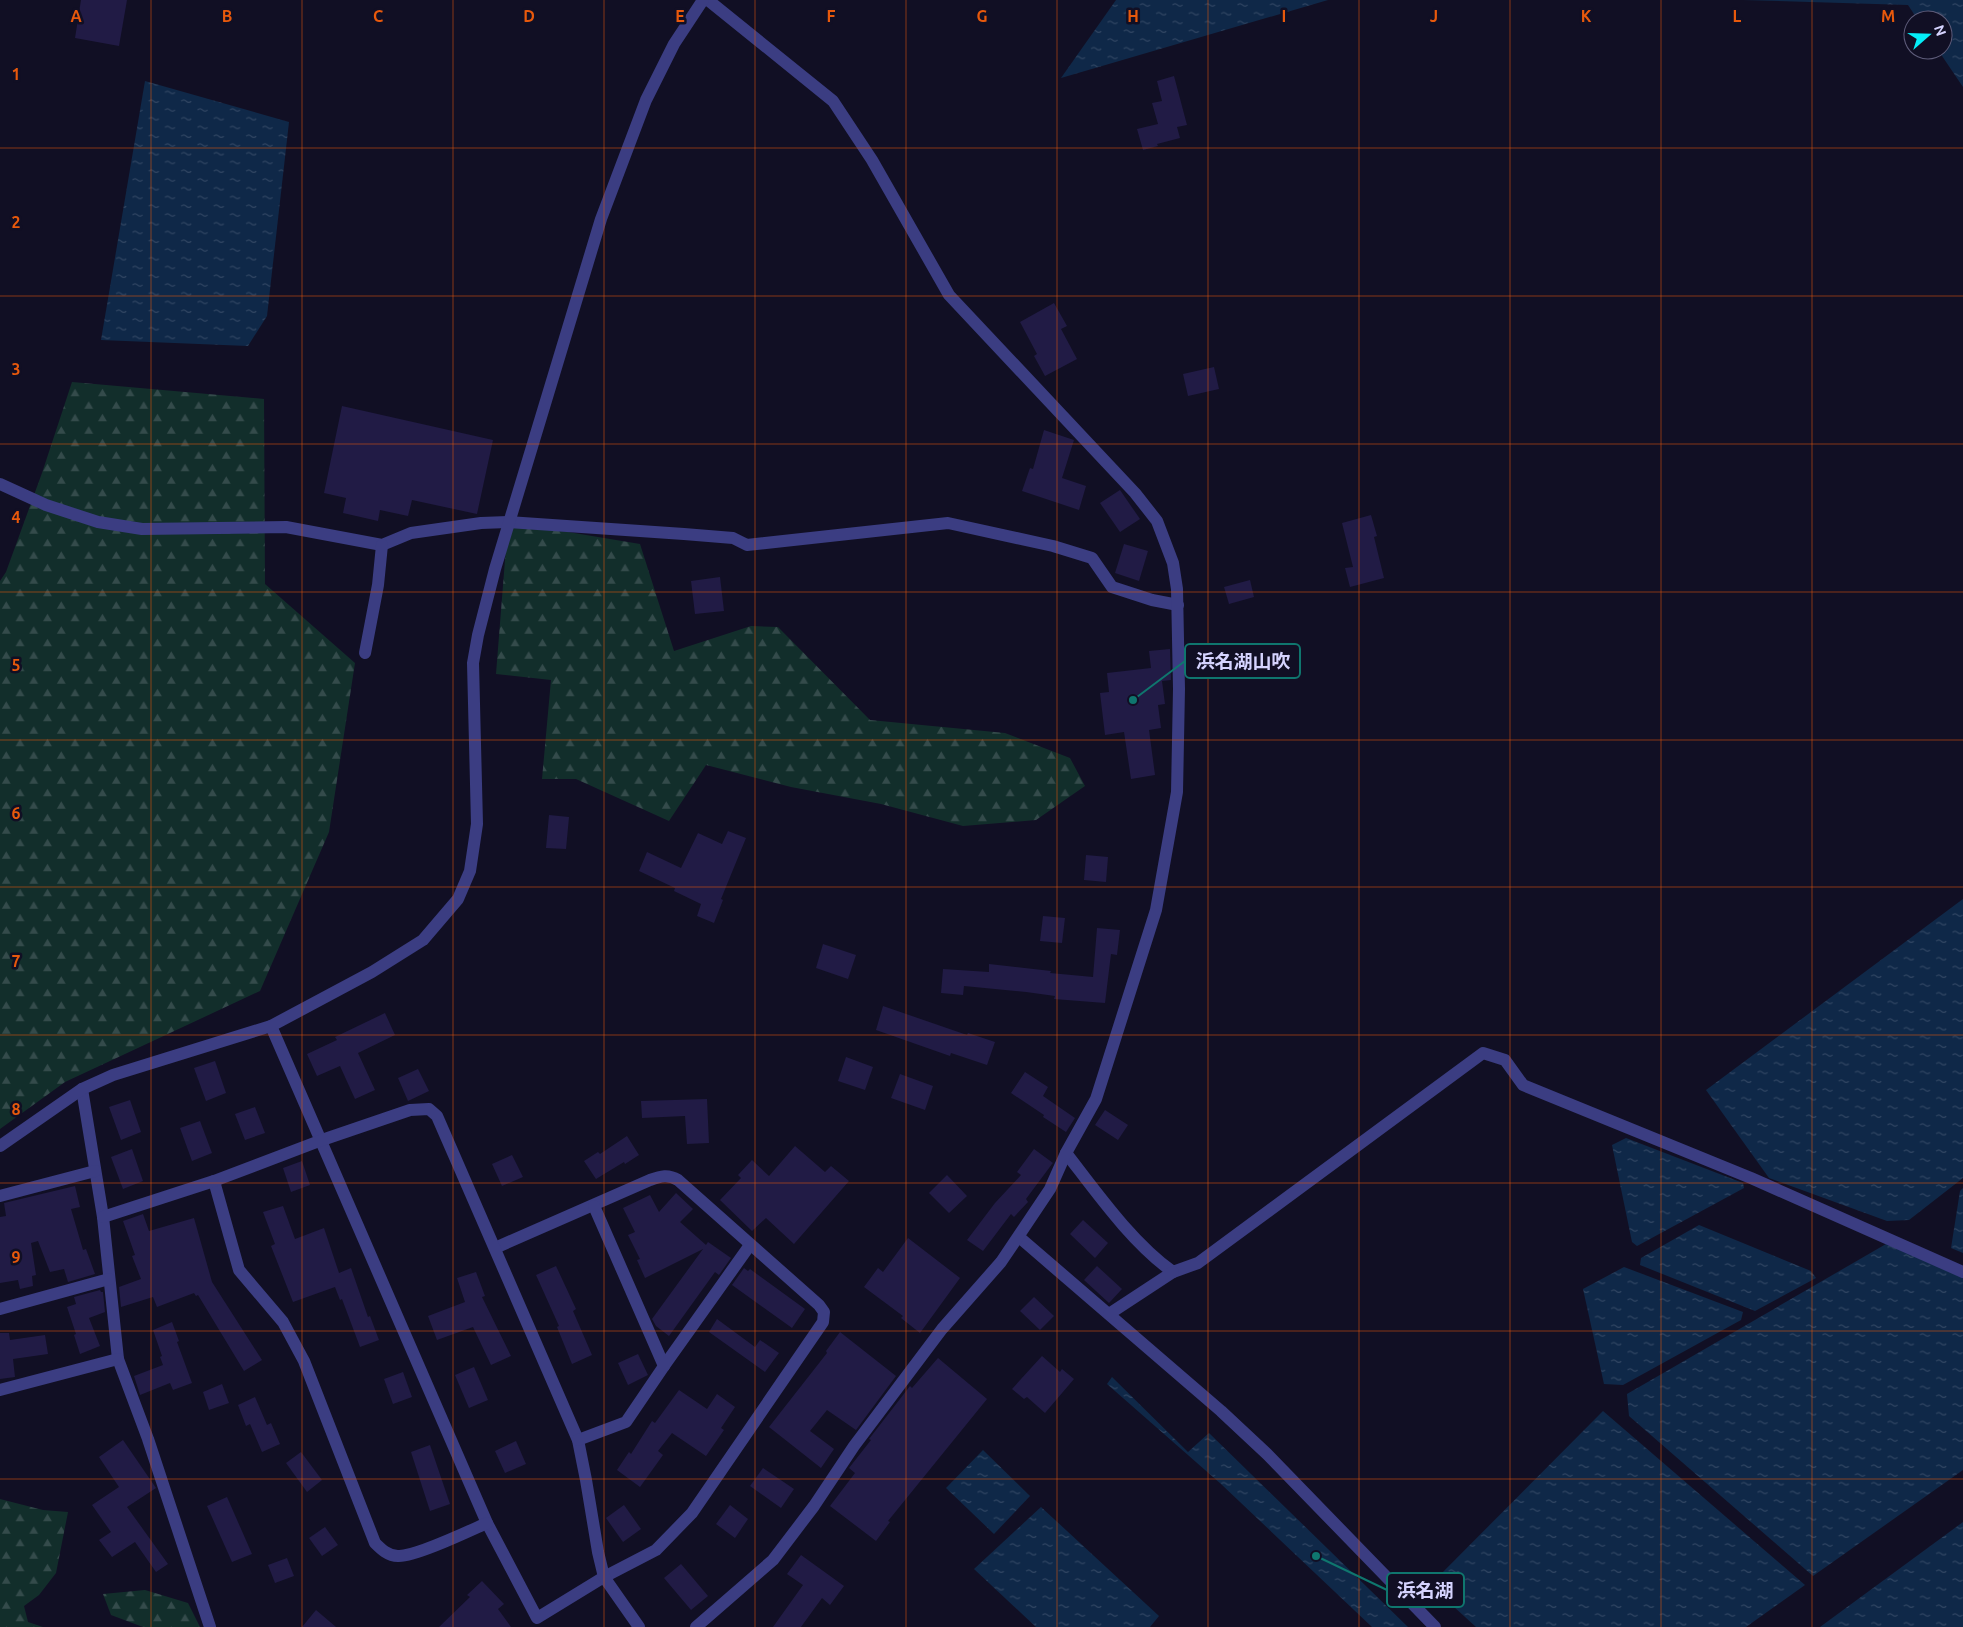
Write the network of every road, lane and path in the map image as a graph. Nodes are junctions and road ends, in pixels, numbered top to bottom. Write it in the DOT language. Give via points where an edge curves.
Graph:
graph roads {
  1 [pos="703,0"];
  2 [pos="708,0"];
  3 [pos="0,484"];
  4 [pos="508,522"];
  5 [pos="382,545"];
  6 [pos="1178,605"];
  7 [pos="365,653"];
  8 [pos="270,1026"];
  9 [pos="82,1089"];
  10 [pos="322,1140"];
  11 [pos="0,1146"];
  12 [pos="1066,1152"];
  13 [pos="95,1170"];
  14 [pos="214,1181"];
  15 [pos="0,1196"];
  16 [pos="594,1206"];
  17 [pos="103,1217"];
  18 [pos="1019,1237"];
  19 [pos="750,1245"];
  20 [pos="495,1248"];
  21 [pos="1173,1272"];
  22 [pos="1963,1272"];
  23 [pos="109,1279"];
  24 [pos="0,1309"];
  25 [pos="1108,1314"];
  26 [pos="118,1358"];
  27 [pos="664,1366"];
  28 [pos="0,1390"];
  29 [pos="578,1440"];
  30 [pos="487,1523"];
  31 [pos="604,1577"];
  32 [pos="210,1627"];
  33 [pos="639,1627"];
  34 [pos="696,1627"];
  35 [pos="1435,1627"];
  1 -- 4 [label="street" via="674,44 646,100 604,210"];
  2 -- 6 [label="street" via="833,101 872,160 949,295 1157,520 1173,563"];
  3 -- 5 [label="street" via="54,508 98,522 142,529 286,527"];
  4 -- 5 [label="street" via="411,533"];
  4 -- 6 [label="street" via="733,538 747,545 948,523 1092,558 1112,587"];
  4 -- 8 [label="street" via="473,663 477,824 470,871 458,899 423,940 372,972"];
  5 -- 7 [label="street"];
  6 -- 12 [label="street" via="1177,792 1156,910 1096,1099"];
  8 -- 9 [label="street" via="113,1075"];
  8 -- 10 [label="street"];
  9 -- 11 [label="street"];
  9 -- 13 [label="street"];
  10 -- 14 [label="street"];
  10 -- 20 [label="street" via="410,1110 429,1109 437,1116"];
  10 -- 30 [label="street"];
  12 -- 18 [label="street" via="1050,1189"];
  12 -- 21 [label="street" via="1104,1204 1159,1262"];
  13 -- 15 [label="street"];
  13 -- 17 [label="street"];
  14 -- 17 [label="street"];
  14 -- 30 [label="street" via="239,1270 283,1322 304,1361 375,1543 382,1551 397,1556 411,1554"];
  16 -- 19 [label="street" via="660,1176 670,1176"];
  16 -- 20 [label="street"];
  16 -- 27 [label="street"];
  17 -- 23 [label="street"];
  18 -- 25 [label="street"];
  18 -- 34 [label="street" via="942,1329 773,1560"];
  19 -- 27 [label="street"];
  19 -- 31 [label="street" via="819,1305 824,1312 823,1322 692,1513 656,1550"];
  20 -- 29 [label="street"];
  21 -- 22 [label="street" via="1198,1263 1483,1053 1505,1060 1523,1085 1750,1178"];
  21 -- 25 [label="street"];
  23 -- 24 [label="street"];
  23 -- 26 [label="street"];
  25 -- 35 [label="street" via="1267,1454"];
  26 -- 28 [label="street"];
  26 -- 32 [label="street"];
  27 -- 29 [label="street" via="626,1422"];
  29 -- 31 [label="street"];
  30 -- 31 [label="street" via="537,1618"];
  31 -- 33 [label="street"];
}
